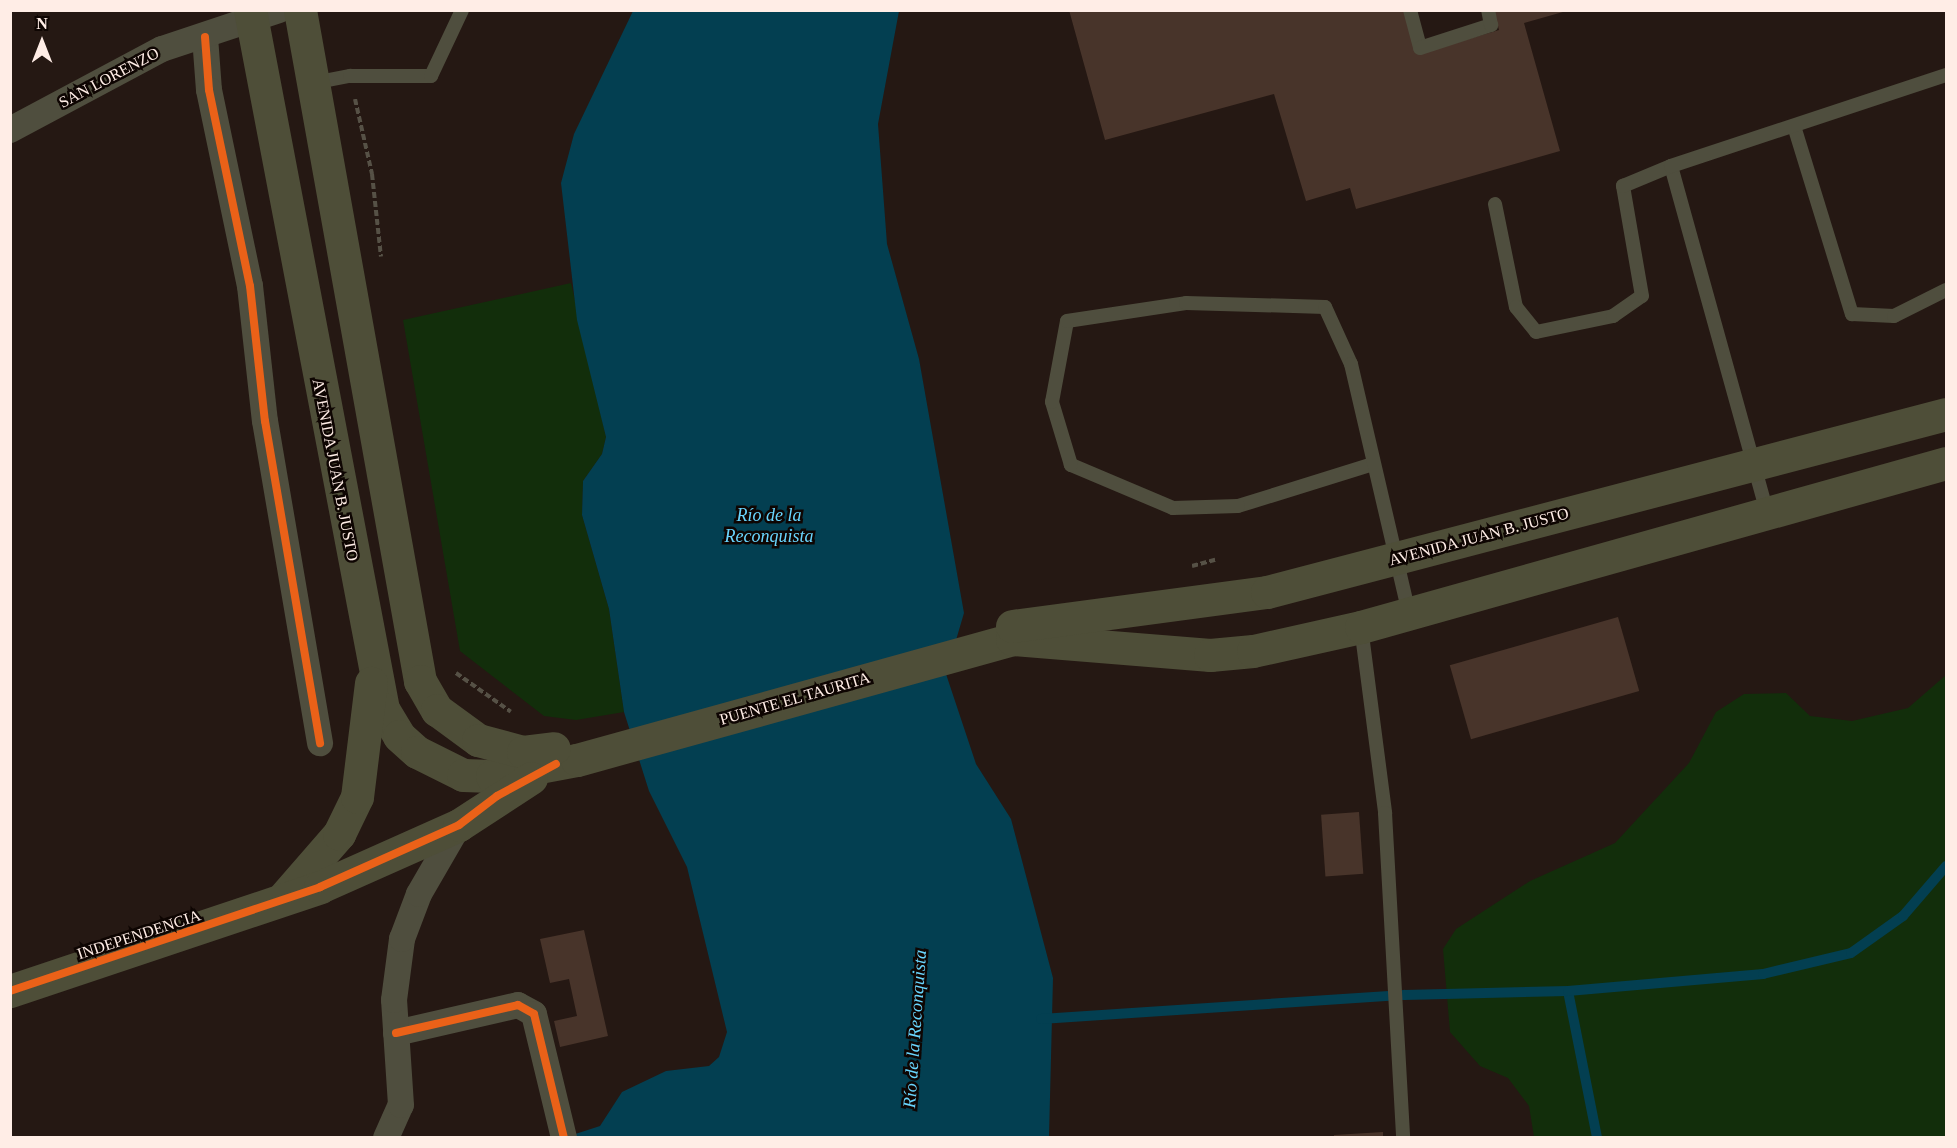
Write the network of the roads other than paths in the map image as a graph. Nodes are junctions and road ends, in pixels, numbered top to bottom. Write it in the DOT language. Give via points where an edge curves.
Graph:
graph roads {
  1 [pos="300,10"];
  2 [pos="462,10"];
  3 [pos="1410,10"];
  4 [pos="1488,10"];
  5 [pos="260,13"];
  6 [pos="205,37"];
  7 [pos="1947,75"];
  8 [pos="313,83"];
  9 [pos="1794,126"];
  10 [pos="10,130"];
  11 [pos="1671,166"];
  12 [pos="1495,204"];
  13 [pos="1947,290"];
  14 [pos="1947,414"];
  15 [pos="1947,463"];
  16 [pos="1373,464"];
  17 [pos="1753,465"];
  18 [pos="1767,514"];
  19 [pos="1394,560"];
  20 [pos="1409,614"];
  21 [pos="1361,627"];
  22 [pos="1009,633"];
  23 [pos="372,669"];
  24 [pos="321,743"];
  25 [pos="569,757"];
  26 [pos="459,825"];
  27 [pos="276,904"];
  28 [pos="10,991"];
  29 [pos="396,1033"];
  30 [pos="386,1137"];
  31 [pos="564,1137"];
  32 [pos="1403,1137"];
  1 -- 8 [label="main road"];
  2 -- 8 [label="lane" via="431,76 350,76"];
  3 -- 4 [label="lane" via="1420,48 1491,25"];
  5 -- 6 [label="street, SAN LORENZO"];
  5 -- 23 [label="main road, AVENIDA JUAN B. JUSTO"];
  6 -- 10 [label="street, SAN LORENZO" via="162,49"];
  6 -- 24 [label="street" via="209,90 250,286 266,421"];
  7 -- 9 [label="lane"];
  8 -- 25 [label="main road" via="414,661 423,688 455,725 498,749"];
  9 -- 11 [label="lane"];
  9 -- 13 [label="lane" via="1852,314 1894,316"];
  11 -- 12 [label="lane" via="1623,186 1642,296 1613,316 1536,332 1516,307"];
  11 -- 17 [label="lane"];
  14 -- 17 [label="main road, AVENIDA JUAN B. JUSTO"];
  15 -- 18 [label="main road"];
  16 -- 16 [label="lane" via="1238,506 1173,508 1071,465 1052,402 1067,321 1186,303 1325,307 1351,364"];
  16 -- 19 [label="lane"];
  17 -- 18 [label="lane"];
  17 -- 19 [label="main road, AVENIDA JUAN B. JUSTO"];
  18 -- 20 [label="main road"];
  19 -- 20 [label="lane"];
  19 -- 22 [label="main road, AVENIDA JUAN B. JUSTO" via="1267,592"];
  20 -- 21 [label="main road"];
  21 -- 22 [label="main road" via="1253,651 1210,655"];
  21 -- 32 [label="lane" via="1385,813"];
  22 -- 25 [label="main road, PUENTE EL TAURITA"];
  23 -- 25 [label="main road, AVENIDA JUAN B. JUSTO" via="383,709 399,736 434,763 463,775 492,777"];
  23 -- 27 [label="main road" via="365,761 357,797 339,834"];
  25 -- 26 [label="main road, INDEPENDENCIA" via="497,796"];
  26 -- 27 [label="main road, INDEPENDENCIA"];
  26 -- 29 [label="street" via="406,925 397,964"];
  27 -- 28 [label="main road, INDEPENDENCIA"];
  29 -- 30 [label="street" via="400,1105"];
  29 -- 31 [label="street" via="518,1005 534,1014"];
}
